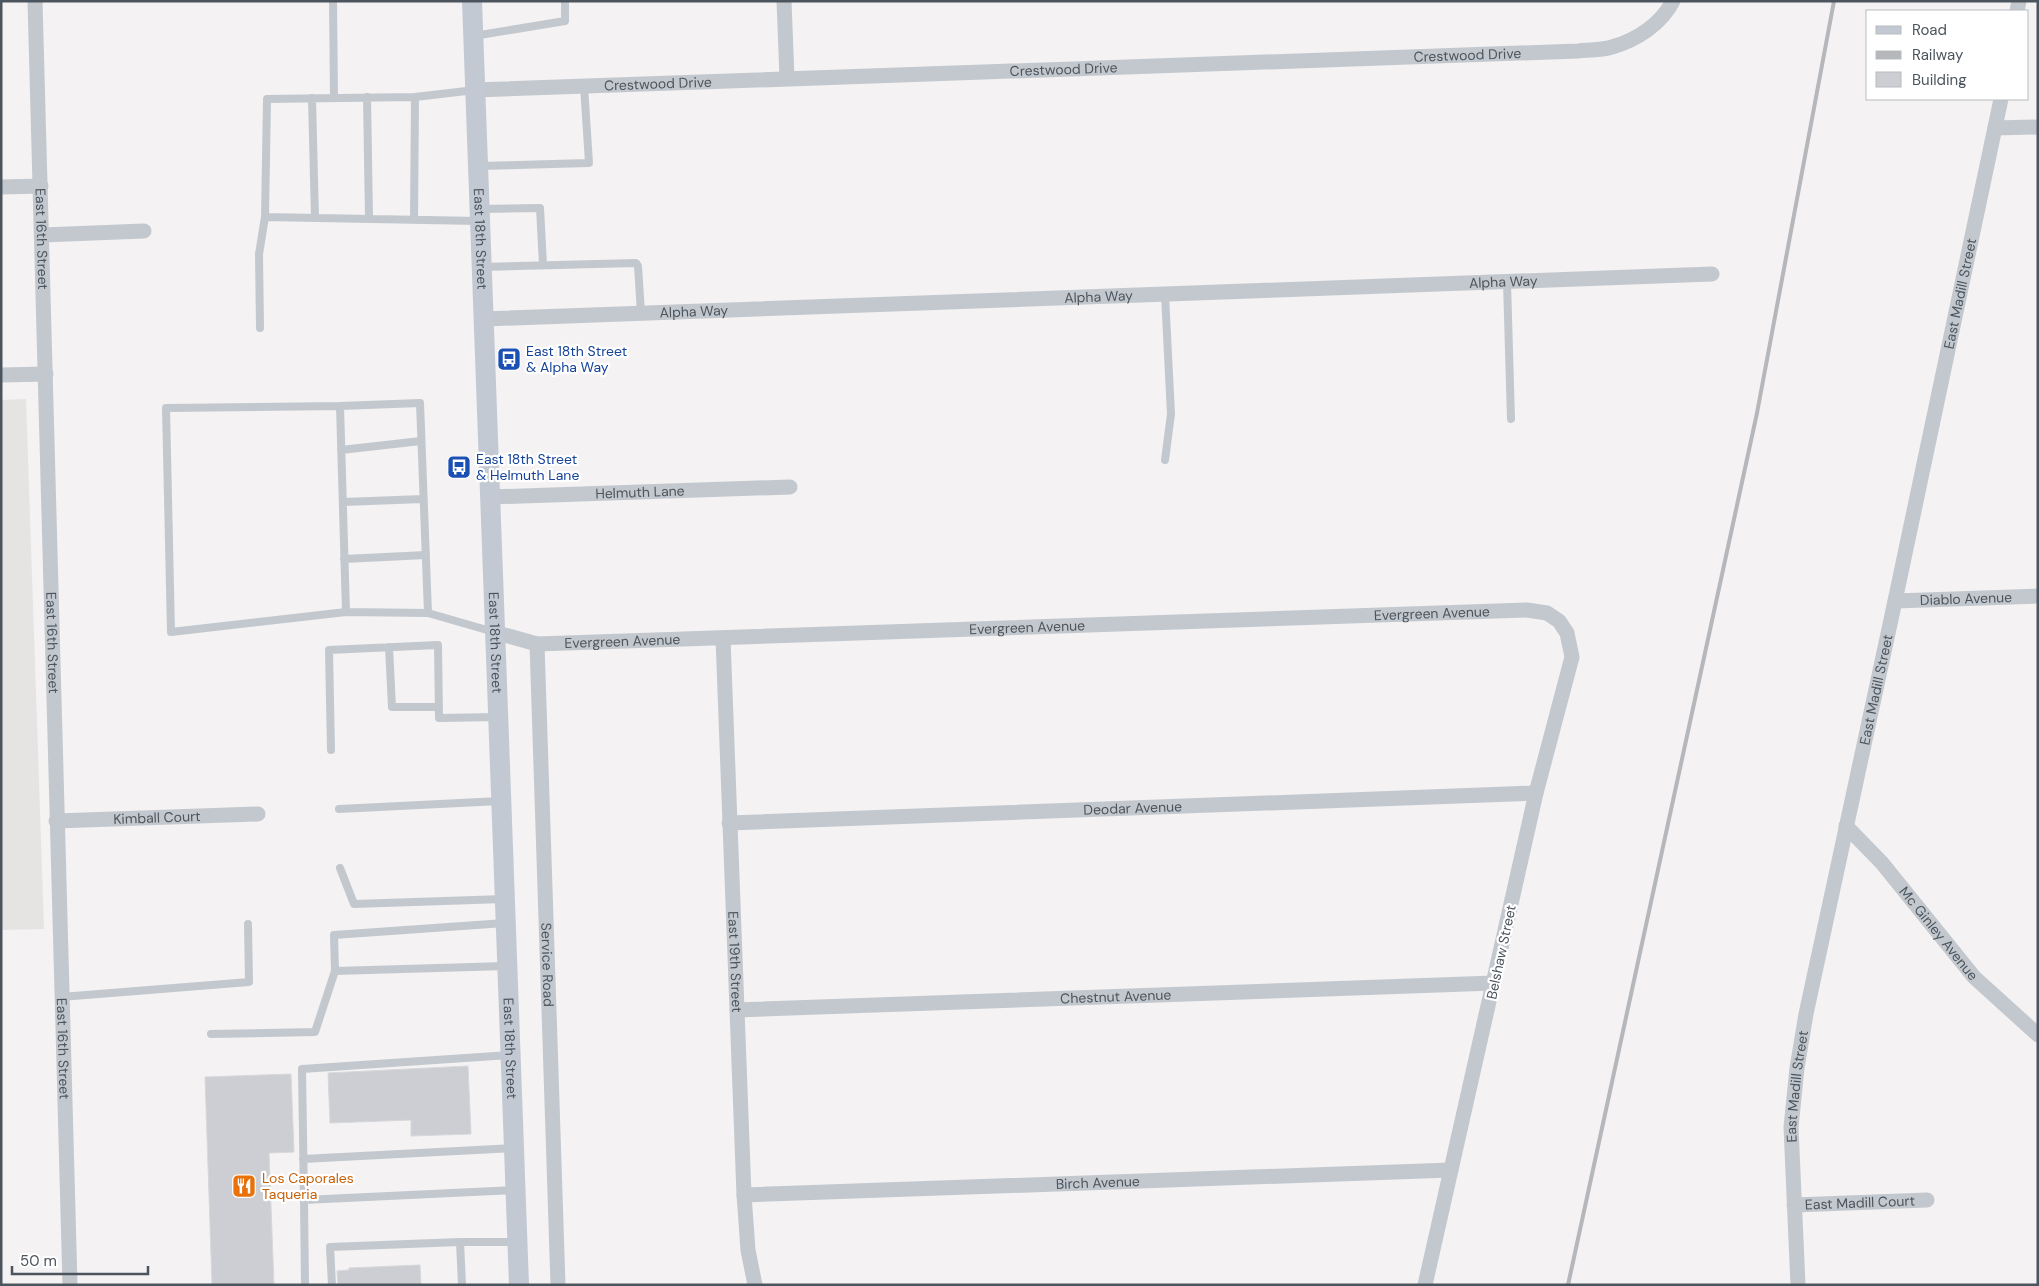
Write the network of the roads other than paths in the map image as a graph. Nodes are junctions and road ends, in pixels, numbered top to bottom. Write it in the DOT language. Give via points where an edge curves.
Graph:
graph roads {
  1 [pos="35,1"];
  2 [pos="333,1"];
  3 [pos="472,1"];
  4 [pos="565,1"];
  5 [pos="784,1"];
  6 [pos="1673,1"];
  7 [pos="474,36"];
  8 [pos="787,78"];
  9 [pos="584,86"];
  10 [pos="476,90"];
  11 [pos="415,97"];
  12 [pos="312,98"];
  13 [pos="334,98"];
  14 [pos="367,98"];
  15 [pos="2001,100"];
  16 [pos="2038,127"];
  17 [pos="1995,128"];
  18 [pos="479,166"];
  19 [pos="40,186"];
  20 [pos="1,187"];
  21 [pos="480,215"];
  22 [pos="265,217"];
  23 [pos="315,218"];
  24 [pos="369,219"];
  25 [pos="414,220"];
  26 [pos="144,231"];
  27 [pos="42,235"];
  28 [pos="543,265"];
  29 [pos="482,267"];
  30 [pos="1712,274"];
  31 [pos="1507,282"];
  32 [pos="1165,295"];
  33 [pos="641,313"];
  34 [pos="484,319"];
  35 [pos="260,328"];
  36 [pos="46,374"];
  37 [pos="1,376"];
  38 [pos="340,406"];
  39 [pos="1511,419"];
  40 [pos="421,441"];
  41 [pos="341,450"];
  42 [pos="1165,460"];
  43 [pos="790,487"];
  44 [pos="490,497"];
  45 [pos="424,500"];
  46 [pos="343,502"];
  47 [pos="426,555"];
  48 [pos="344,559"];
  49 [pos="2038,596"];
  50 [pos="1896,601"];
  51 [pos="346,612"];
  52 [pos="428,613"];
  53 [pos="1559,621"];
  54 [pos="494,632"];
  55 [pos="722,638"];
  56 [pos="537,644"];
  57 [pos="389,647"];
  58 [pos="439,707"];
  59 [pos="497,716"];
  60 [pos="332,750"];
  61 [pos="1536,793"];
  62 [pos="500,801"];
  63 [pos="339,809"];
  64 [pos="258,814"];
  65 [pos="56,821"];
  66 [pos="729,823"];
  67 [pos="1846,826"];
  68 [pos="340,868"];
  69 [pos="504,899"];
  70 [pos="248,924"];
  71 [pos="505,924"];
  72 [pos="507,966"];
  73 [pos="335,971"];
  74 [pos="1494,983"];
  75 [pos="61,997"];
  76 [pos="737,1010"];
  77 [pos="211,1034"];
  78 [pos="2038,1035"];
  79 [pos="510,1055"];
  80 [pos="514,1148"];
  81 [pos="303,1159"];
  82 [pos="1452,1170"];
  83 [pos="515,1190"];
  84 [pos="744,1195"];
  85 [pos="304,1200"];
  86 [pos="1927,1200"];
  87 [pos="1794,1205"];
  88 [pos="460,1242"];
  89 [pos="517,1242"];
  90 [pos="70,1285"];
  91 [pos="305,1285"];
  92 [pos="332,1285"];
  93 [pos="462,1285"];
  94 [pos="519,1285"];
  95 [pos="558,1285"];
  96 [pos="755,1285"];
  97 [pos="1425,1285"];
  98 [pos="1798,1285"];
  1 -- 19 [label="street, East 16th Street"];
  2 -- 13 [label="lane"];
  3 -- 7 [label="main road, East 18th Street"];
  4 -- 7 [label="lane" via="565,21"];
  5 -- 8 [label="street"];
  6 -- 8 [label="street, Crestwood Drive" via="1648,31 1612,47 1578,51"];
  7 -- 10 [label="main road, East 18th Street"];
  8 -- 9 [label="street, Crestwood Drive"];
  9 -- 10 [label="street, Crestwood Drive"];
  9 -- 18 [label="lane" via="589,162"];
  10 -- 11 [label="lane"];
  10 -- 18 [label="main road, East 18th Street"];
  11 -- 14 [label="lane"];
  11 -- 25 [label="lane"];
  12 -- 13 [label="lane"];
  12 -- 22 [label="lane" via="267,99"];
  12 -- 23 [label="lane"];
  13 -- 14 [label="lane"];
  14 -- 24 [label="lane"];
  15 -- 17 [label="street, East Madill Street"];
  16 -- 17 [label="street"];
  17 -- 50 [label="street, East Madill Street"];
  18 -- 21 [label="main road, East 18th Street"];
  19 -- 20 [label="street"];
  19 -- 27 [label="street, East 16th Street"];
  21 -- 25 [label="lane"];
  21 -- 28 [label="lane" via="540,208"];
  21 -- 29 [label="main road, East 18th Street"];
  22 -- 23 [label="lane"];
  22 -- 35 [label="lane" via="259,254"];
  23 -- 24 [label="lane"];
  24 -- 25 [label="lane"];
  26 -- 27 [label="street"];
  27 -- 36 [label="street, East 16th Street"];
  28 -- 29 [label="lane"];
  28 -- 33 [label="lane" via="636,262"];
  29 -- 34 [label="main road, East 18th Street"];
  30 -- 31 [label="street, Alpha Way"];
  31 -- 32 [label="street, Alpha Way"];
  31 -- 39 [label="lane"];
  32 -- 33 [label="street, Alpha Way"];
  32 -- 42 [label="lane" via="1171,414"];
  33 -- 34 [label="street, Alpha Way"];
  34 -- 44 [label="main road, East 18th Street"];
  36 -- 37 [label="street"];
  36 -- 65 [label="street, East 16th Street"];
  38 -- 40 [label="lane" via="420,403"];
  38 -- 41 [label="lane"];
  38 -- 51 [label="lane" via="166,408 171,632"];
  40 -- 41 [label="lane"];
  40 -- 45 [label="lane"];
  41 -- 46 [label="lane"];
  43 -- 44 [label="street, Helmuth Lane"];
  44 -- 54 [label="main road, East 18th Street"];
  45 -- 46 [label="lane"];
  45 -- 47 [label="lane"];
  46 -- 48 [label="lane"];
  47 -- 48 [label="lane"];
  47 -- 52 [label="lane"];
  48 -- 51 [label="lane"];
  49 -- 50 [label="street, Diablo Avenue"];
  50 -- 67 [label="street, East Madill Street"];
  51 -- 52 [label="lane"];
  52 -- 54 [label="lane"];
  53 -- 55 [label="street, Evergreen Avenue" via="1547,613 1527,610"];
  53 -- 61 [label="street, Belshaw Street" via="1567,633 1572,657"];
  54 -- 56 [label="street, Evergreen Avenue"];
  54 -- 59 [label="main road, East 18th Street"];
  55 -- 56 [label="street, Evergreen Avenue"];
  55 -- 66 [label="street, East 19th Street"];
  56 -- 95 [label="street, Service Road"];
  57 -- 58 [label="lane" via="392,707"];
  57 -- 58 [label="lane" via="438,645"];
  57 -- 60 [label="lane" via="329,650"];
  58 -- 59 [label="lane" via="439,718"];
  59 -- 62 [label="main road, East 18th Street"];
  61 -- 66 [label="street, Deodar Avenue"];
  61 -- 74 [label="street, Belshaw Street"];
  62 -- 63 [label="lane"];
  62 -- 69 [label="main road, East 18th Street"];
  64 -- 65 [label="street, Kimball Court"];
  65 -- 75 [label="street, East 16th Street"];
  66 -- 76 [label="street, East 19th Street"];
  67 -- 78 [label="street, Mc Ginley Avenue" via="1882,863 1974,977"];
  67 -- 87 [label="street, East Madill Street" via="1797,1068 1791,1127"];
  68 -- 69 [label="lane" via="354,904"];
  69 -- 71 [label="main road, East 18th Street"];
  70 -- 75 [label="lane" via="249,982"];
  71 -- 72 [label="main road, East 18th Street"];
  71 -- 73 [label="lane" via="334,935"];
  72 -- 73 [label="lane"];
  72 -- 79 [label="main road, East 18th Street"];
  73 -- 77 [label="lane" via="315,1032"];
  74 -- 76 [label="street, Chestnut Avenue"];
  74 -- 82 [label="street, Belshaw Street"];
  75 -- 90 [label="street, East 16th Street"];
  76 -- 84 [label="street, East 19th Street"];
  79 -- 80 [label="main road, East 18th Street"];
  79 -- 81 [label="lane" via="302,1069"];
  80 -- 81 [label="lane"];
  80 -- 83 [label="main road, East 18th Street"];
  81 -- 85 [label="lane"];
  82 -- 84 [label="street, Birch Avenue"];
  82 -- 97 [label="street, Belshaw Street"];
  83 -- 85 [label="lane"];
  83 -- 89 [label="main road, East 18th Street"];
  84 -- 96 [label="street, East 19th Street" via="748,1250"];
  85 -- 91 [label="lane"];
  86 -- 87 [label="street, East Madill Court"];
  87 -- 98 [label="street, East Madill Street"];
  88 -- 89 [label="lane"];
  88 -- 92 [label="lane" via="330,1247"];
  88 -- 93 [label="lane"];
  89 -- 94 [label="main road, East 18th Street"];
}
